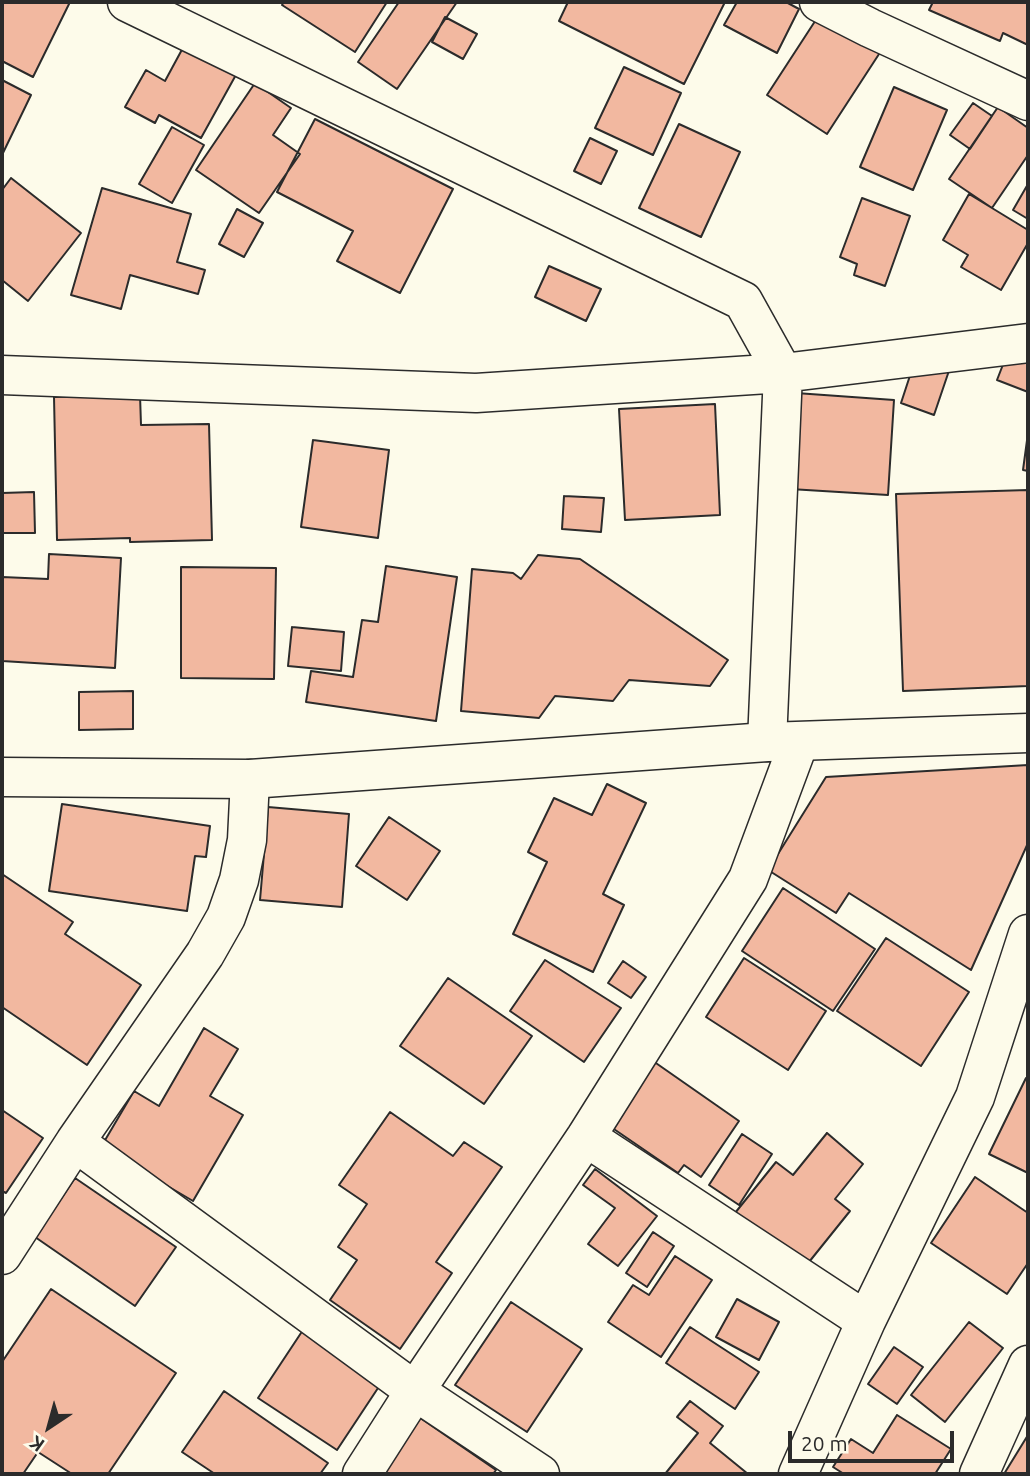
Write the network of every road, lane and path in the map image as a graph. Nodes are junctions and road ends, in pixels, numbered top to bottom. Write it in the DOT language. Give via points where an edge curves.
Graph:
graph roads {
  1 [pos="127,2"];
  2 [pos="819,2"];
  3 [pos="1028,101"];
  4 [pos="1028,343"];
  5 [pos="783,373"];
  6 [pos="2,375"];
  7 [pos="1028,733"];
  8 [pos="783,742"];
  9 [pos="2,777"];
  10 [pos="250,779"];
  11 [pos="1028,934"];
  12 [pos="586,1137"];
  13 [pos="75,1142"];
  14 [pos="2,1255"];
  15 [pos="866,1321"];
  16 [pos="1028,1365"];
  17 [pos="415,1391"];
  18 [pos="362,1474"];
  19 [pos="540,1474"];
  20 [pos="798,1474"];
  21 [pos="979,1474"];
  1 -- 5 [label="street" via="743,301"];
  2 -- 3 [label="street"];
  4 -- 5 [label="street"];
  5 -- 6 [label="street" via="476,393"];
  5 -- 8 [label="street"];
  7 -- 8 [label="street"];
  8 -- 10 [label="street"];
  8 -- 12 [label="street" via="748,879"];
  9 -- 10 [label="street"];
  10 -- 13 [label="street" via="247,840 226,917"];
  11 -- 15 [label="street" via="975,1097"];
  12 -- 15 [label="street"];
  12 -- 17 [label="street"];
  13 -- 14 [label="street"];
  13 -- 17 [label="street"];
  15 -- 20 [label="street"];
  16 -- 21 [label="street"];
  17 -- 18 [label="street"];
  17 -- 19 [label="street"];
}
